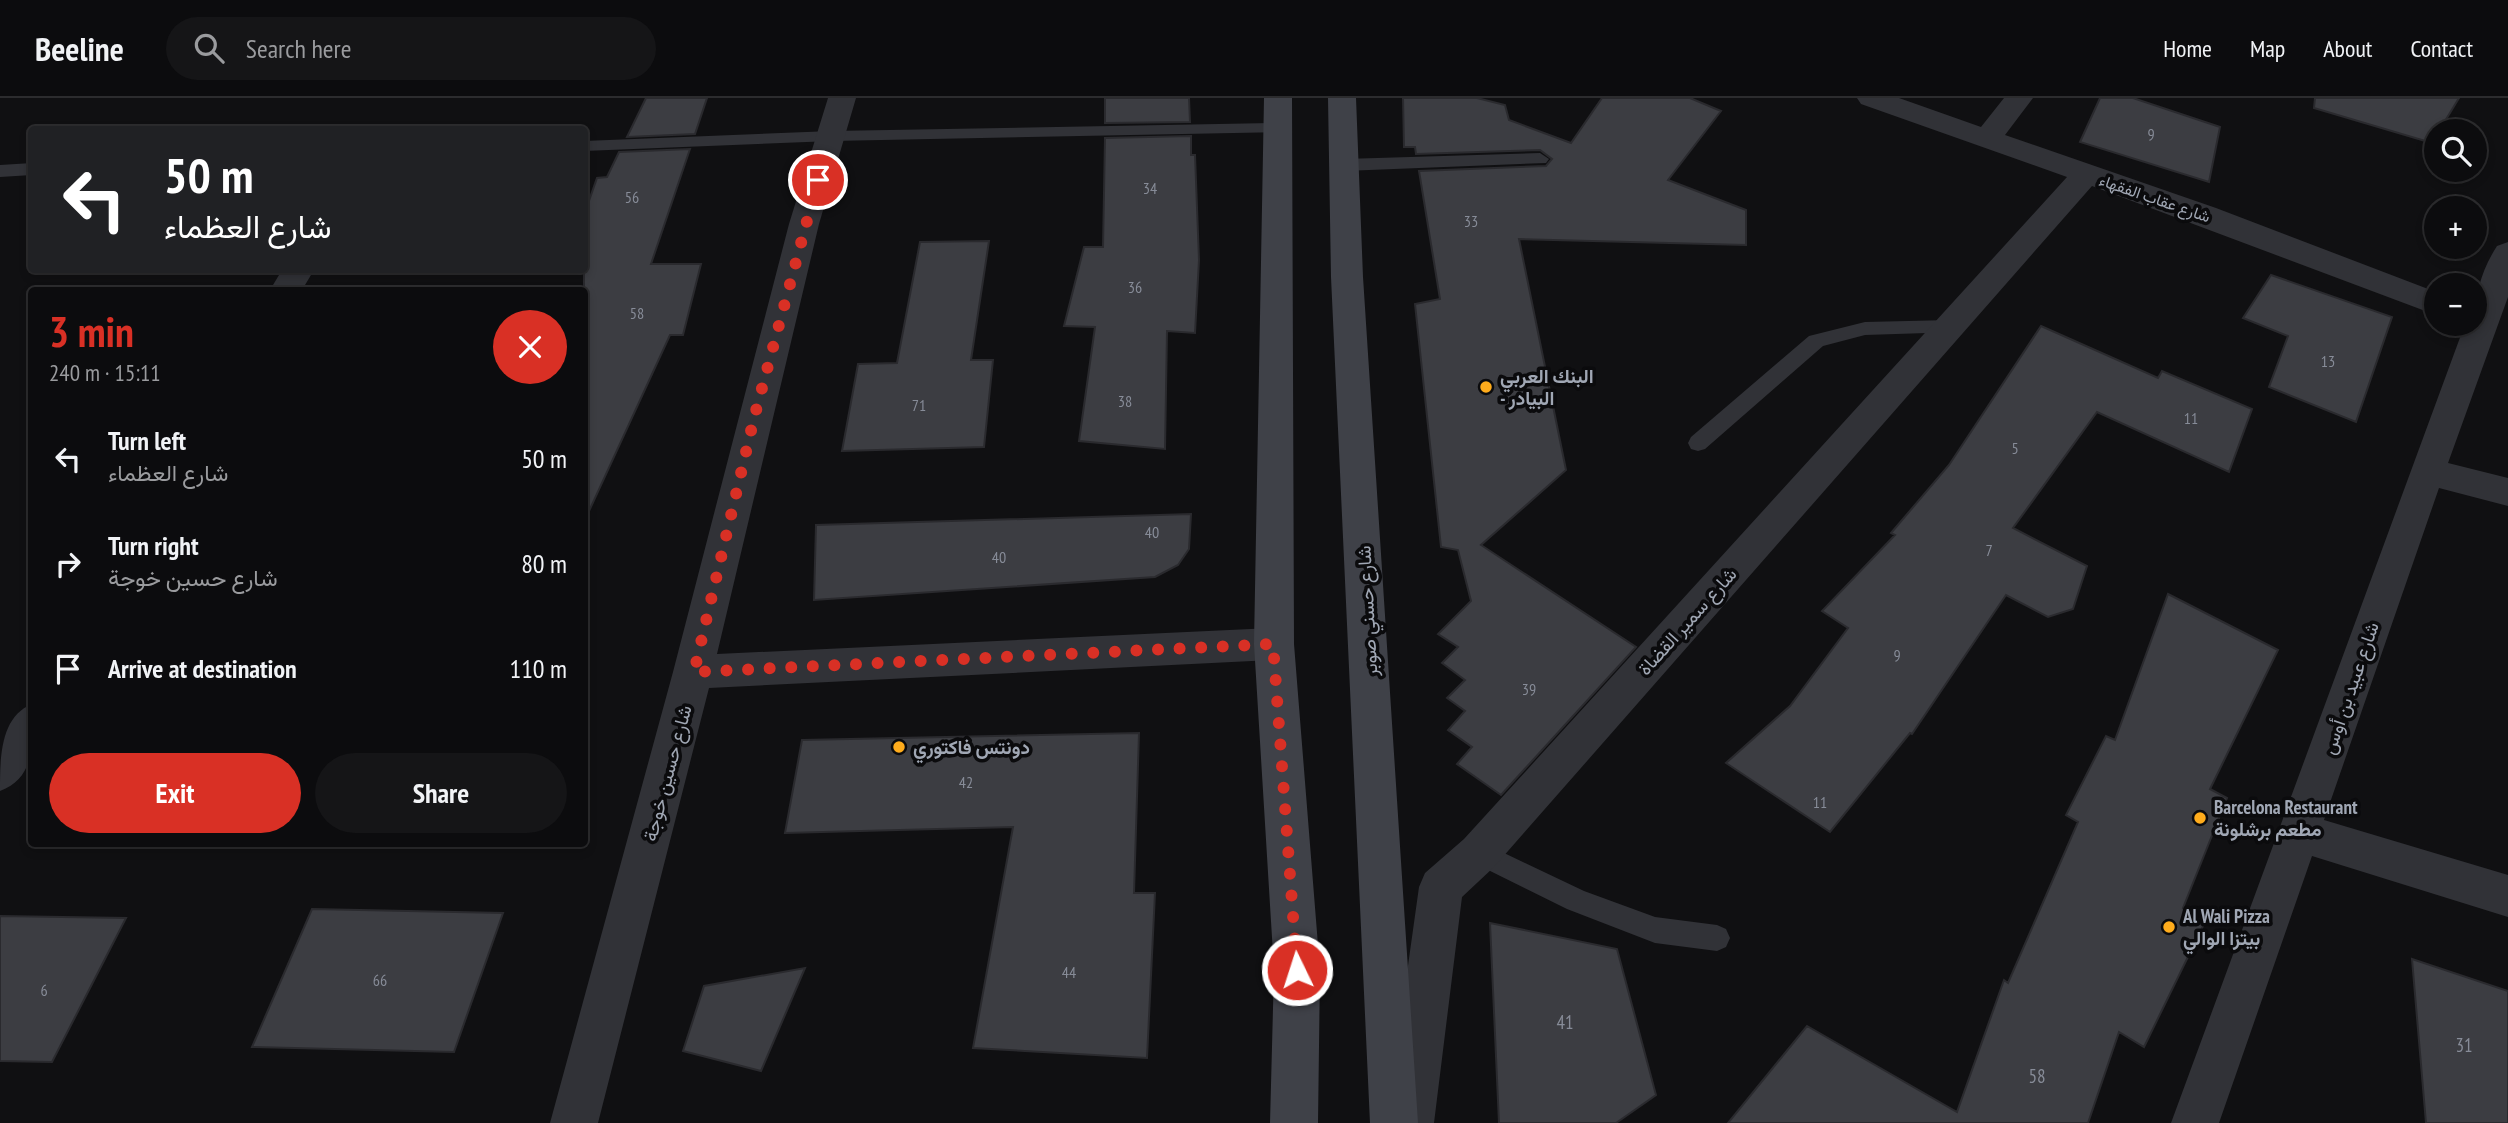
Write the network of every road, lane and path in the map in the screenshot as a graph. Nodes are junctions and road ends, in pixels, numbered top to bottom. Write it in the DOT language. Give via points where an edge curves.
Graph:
graph roads {
  1 [pos="842,98"];
  2 [pos="1342,98"];
  3 [pos="1871,98"];
  4 [pos="2019,98"];
  5 [pos="1278,113"];
  6 [pos="832,136"];
  7 [pos="1987,139"];
  8 [pos="588,146"];
  9 [pos="1540,159"];
  10 [pos="1344,165"];
  11 [pos="28,170"];
  12 [pos="0,171"];
  13 [pos="2086,174"];
  14 [pos="2508,253"];
  15 [pos="2424,299"];
  16 [pos="2487,301"];
  17 [pos="1951,327"];
  18 [pos="2473,336"];
  19 [pos="1698,443"];
  20 [pos="2427,471"];
  21 [pos="2508,492"];
  22 [pos="1273,644"];
  23 [pos="694,672"];
  24 [pos="28,728"];
  25 [pos="0,773"];
  26 [pos="2299,832"];
  27 [pos="1479,853"];
  28 [pos="2508,896"];
  29 [pos="1717,939"];
  30 [pos="574,1123"];
  31 [pos="1294,1123"];
  32 [pos="1394,1123"];
  33 [pos="1410,1123"];
  34 [pos="2195,1123"];
  1 -- 6 [label="street, شارع حسين خوجة"];
  2 -- 10 [label="main road, شارع حسني صوبر"];
  3 -- 7 [label="street, شارع عقاب الفقهاء"];
  4 -- 7 [label="street"];
  5 -- 6 [label="lane"];
  5 -- 22 [label="main road"];
  6 -- 8 [label="lane"];
  6 -- 23 [label="street, شارع حسين خوجة" via="801,237"];
  7 -- 13 [label="street, شارع عقاب الفقهاء"];
  9 -- 10 [label="lane"];
  10 -- 32 [label="main road, شارع حسني صوبر"];
  11 -- 12 [label="lane"];
  13 -- 15 [label="street, شارع عقاب الفقهاء" via="2218,219"];
  13 -- 17 [label="street, شارع سمير القضاة"];
  14 -- 16 [label="street, شارع عبيد بن أوس"];
  17 -- 19 [label="lane" via="1838,331 1816,341"];
  17 -- 27 [label="street, شارع سمير القضاة"];
  18 -- 20 [label="street, شارع عبيد بن أوس"];
  20 -- 21 [label="street"];
  20 -- 26 [label="street, شارع عبيد بن أوس"];
  22 -- 23 [label="street"];
  22 -- 31 [label="main road" via="1297,970"];
  23 -- 30 [label="street, شارع حسين خوجة"];
  24 -- 25 [label="street"];
  26 -- 28 [label="street"];
  26 -- 34 [label="street, شارع عبيد بن أوس"];
  27 -- 29 [label="lane" via="1576,900 1655,930"];
  27 -- 33 [label="street, شارع سمير القضاة" via="1441,887"];
}
